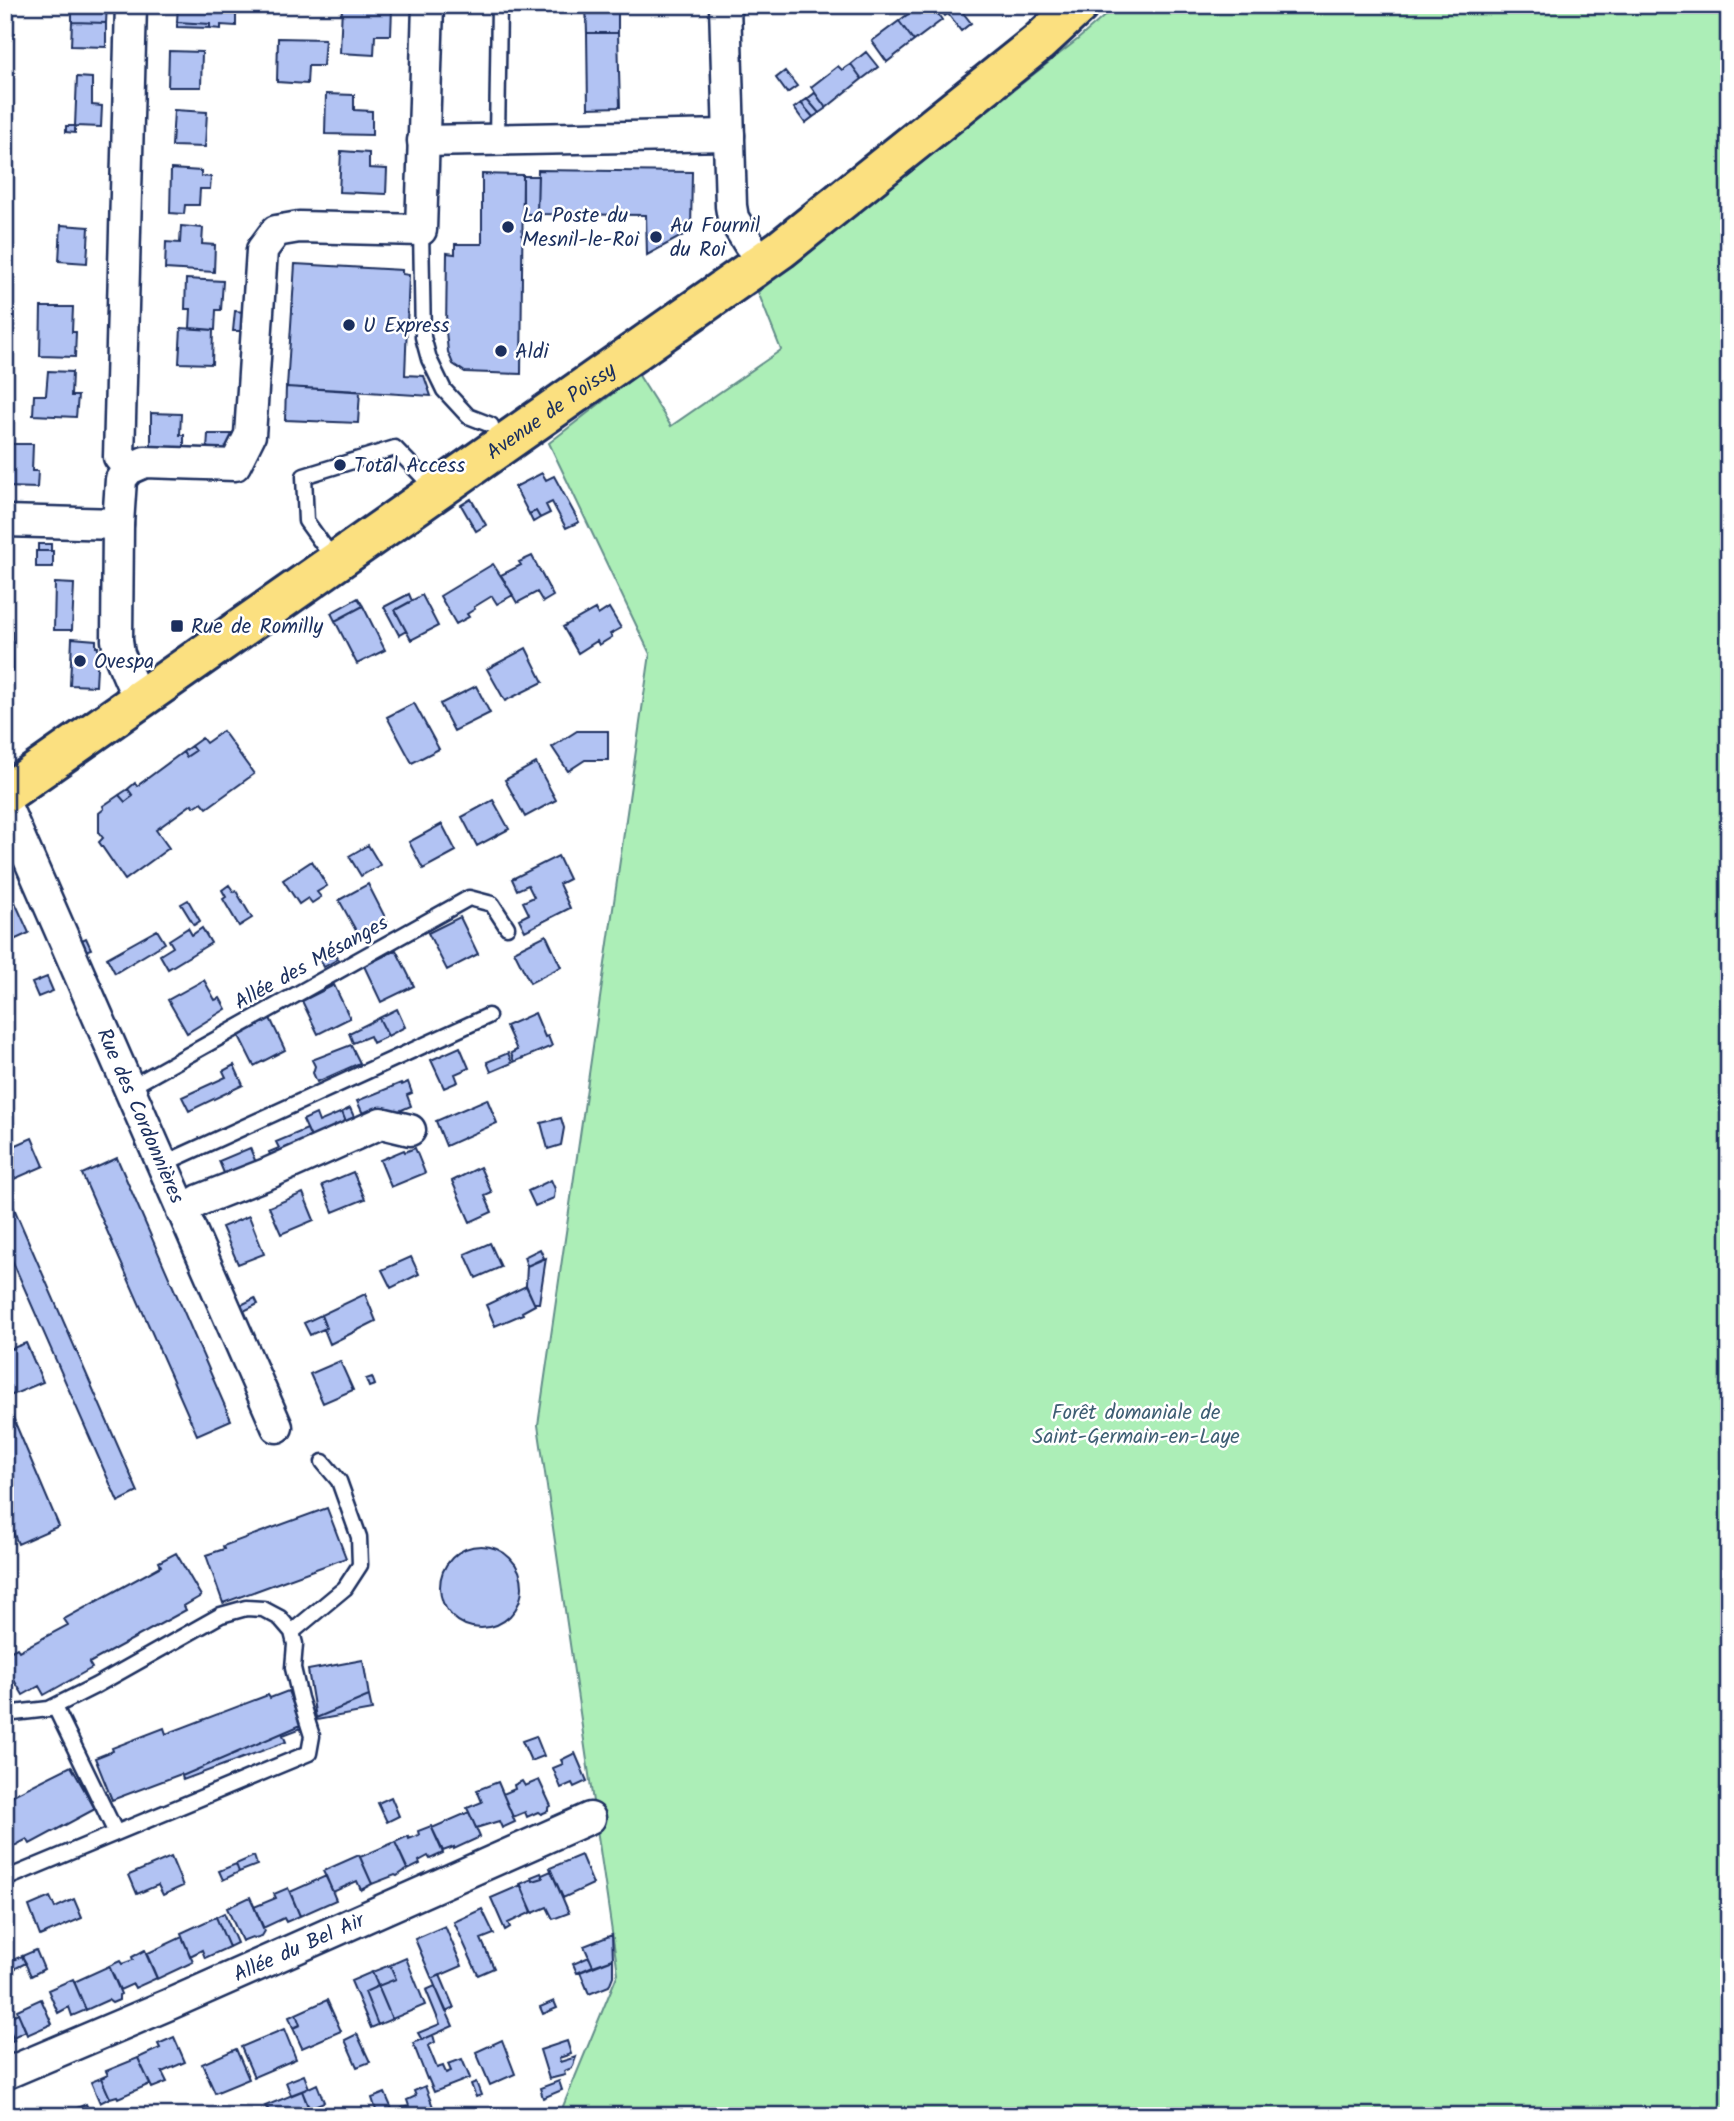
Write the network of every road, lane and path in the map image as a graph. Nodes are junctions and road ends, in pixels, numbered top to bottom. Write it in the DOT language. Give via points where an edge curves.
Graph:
graph roads {
  1 [pos="131,5"];
  2 [pos="428,5"];
  3 [pos="499,5"];
  4 [pos="725,5"];
  5 [pos="1068,5"];
  6 [pos="1079,5"];
  7 [pos="729,135"];
  8 [pos="497,139"];
  9 [pos="423,141"];
  10 [pos="421,230"];
  11 [pos="756,252"];
  12 [pos="497,434"];
  13 [pos="129,468"];
  14 [pos="429,485"];
  15 [pos="5,521"];
  16 [pos="118,524"];
  17 [pos="324,546"];
  18 [pos="137,690"];
  19 [pos="5,769"];
  20 [pos="5,794"];
  21 [pos="5,804"];
  22 [pos="507,927"];
  23 [pos="488,1016"];
  24 [pos="129,1087"];
  25 [pos="410,1129"];
  26 [pos="163,1164"];
  27 [pos="182,1211"];
  28 [pos="277,1427"];
  29 [pos="323,1462"];
  30 [pos="292,1632"];
  31 [pos="55,1707"];
  32 [pos="5,1714"];
  33 [pos="590,1818"];
  34 [pos="116,1833"];
  35 [pos="5,1879"];
  36 [pos="5,2074"];
  1 -- 13 [label="street" via="119,457"];
  2 -- 9 [label="street"];
  3 -- 8 [label="lane"];
  4 -- 7 [label="street"];
  5 -- 11 [label="main road, Avenue de Poissy" via="974,73"];
  6 -- 11 [label="main road, Avenue de Poissy" via="1038,43"];
  7 -- 8 [label="street"];
  7 -- 11 [label="street" via="733,218"];
  8 -- 9 [label="street"];
  9 -- 10 [label="street"];
  10 -- 12 [label="lane" via="423,337 429,359 444,390 468,416"];
  10 -- 13 [label="street" via="276,231 262,250 250,435 235,465 145,462"];
  11 -- 12 [label="main road, Avenue de Poissy"];
  11 -- 12 [label="main road, Avenue de Poissy" via="640,354"];
  12 -- 14 [label="main road, Avenue de Poissy"];
  13 -- 16 [label="street" via="121,479"];
  14 -- 17 [label="main road, Avenue de Poissy"];
  14 -- 17 [label="lane" via="395,448 303,476 306,521"];
  14 -- 18 [label="main road, Avenue de Poissy"];
  15 -- 16 [label="street"];
  16 -- 18 [label="street" via="125,601 117,640"];
  17 -- 18 [label="main road, Avenue de Poissy"];
  18 -- 19 [label="main road, Avenue de Poissy"];
  18 -- 20 [label="main road, Avenue de Poissy"];
  21 -- 24 [label="street, Rue des Cordonnières"];
  22 -- 24 [label="lane, Allée des Mésanges" via="492,904 469,898"];
  23 -- 26 [label="lane"];
  24 -- 26 [label="street, Rue des Cordonnières"];
  25 -- 27 [label="street" via="381,1124"];
  26 -- 27 [label="street, Rue des Cordonnières"];
  27 -- 28 [label="street, Rue des Cordonnières"];
  29 -- 30 [label="lane" via="339,1480 359,1537 360,1565 345,1588"];
  30 -- 31 [label="lane" via="280,1618 263,1609 220,1615"];
  30 -- 34 [label="lane" via="293,1668 312,1736 309,1753"];
  31 -- 32 [label="lane"];
  31 -- 34 [label="lane"];
  33 -- 36 [label="street, Allée du Bel Air"];
  34 -- 35 [label="lane"];
}
